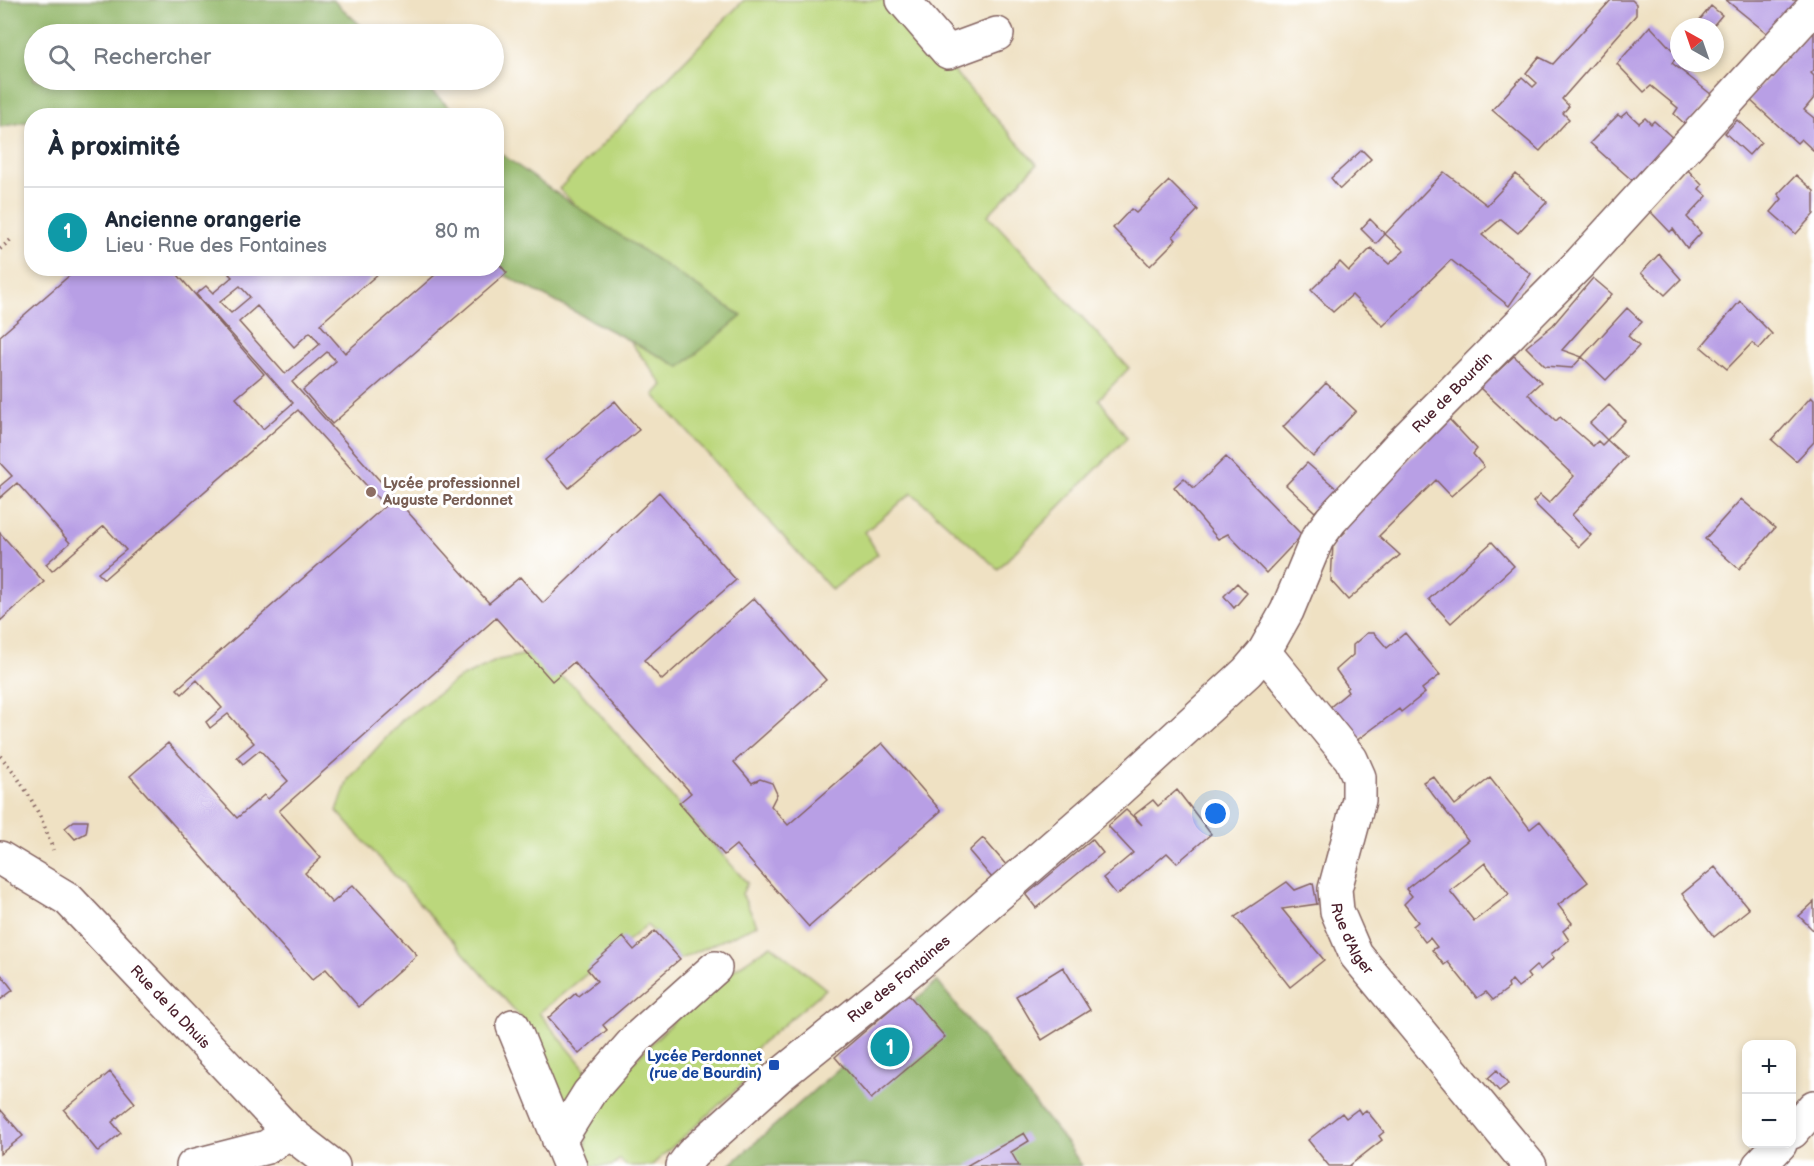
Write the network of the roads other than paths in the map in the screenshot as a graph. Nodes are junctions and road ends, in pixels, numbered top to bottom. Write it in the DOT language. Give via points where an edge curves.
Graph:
graph roads {
  1 [pos="903,0"];
  2 [pos="1814,7"];
  3 [pos="997,34"];
  4 [pos="1264,652"];
  5 [pos="1116,792"];
  6 [pos="0,858"];
  7 [pos="715,968"];
  8 [pos="513,1026"];
  9 [pos="1814,1107"];
  10 [pos="1796,1127"];
  11 [pos="289,1132"];
  12 [pos="1775,1148"];
  13 [pos="564,1154"];
  14 [pos="193,1166"];
  15 [pos="333,1166"];
  16 [pos="683,1166"];
  17 [pos="1530,1166"];
  18 [pos="1759,1166"];
  1 -- 3 [label="street" via="948,51"];
  2 -- 4 [label="street, Rue de Bourdin" via="1581,262 1438,405 1331,520 1317,539 1287,611"];
  4 -- 5 [label="street, Rue de Bourdin"];
  4 -- 17 [label="street, Rue d'Alger" via="1351,759 1359,777 1359,801 1335,890 1337,911 1356,955"];
  5 -- 16 [label="street, Rue des Fontaines" via="917,965 778,1077"];
  6 -- 11 [label="street, Rue de la Dhuis" via="68,899"];
  7 -- 13 [label="street" via="637,1038 589,1093"];
  8 -- 13 [label="street"];
  9 -- 10 [label="street"];
  11 -- 14 [label="street" via="267,1147"];
  11 -- 15 [label="street, Rue de la Dhuis"];
  12 -- 18 [label="street"];
}
